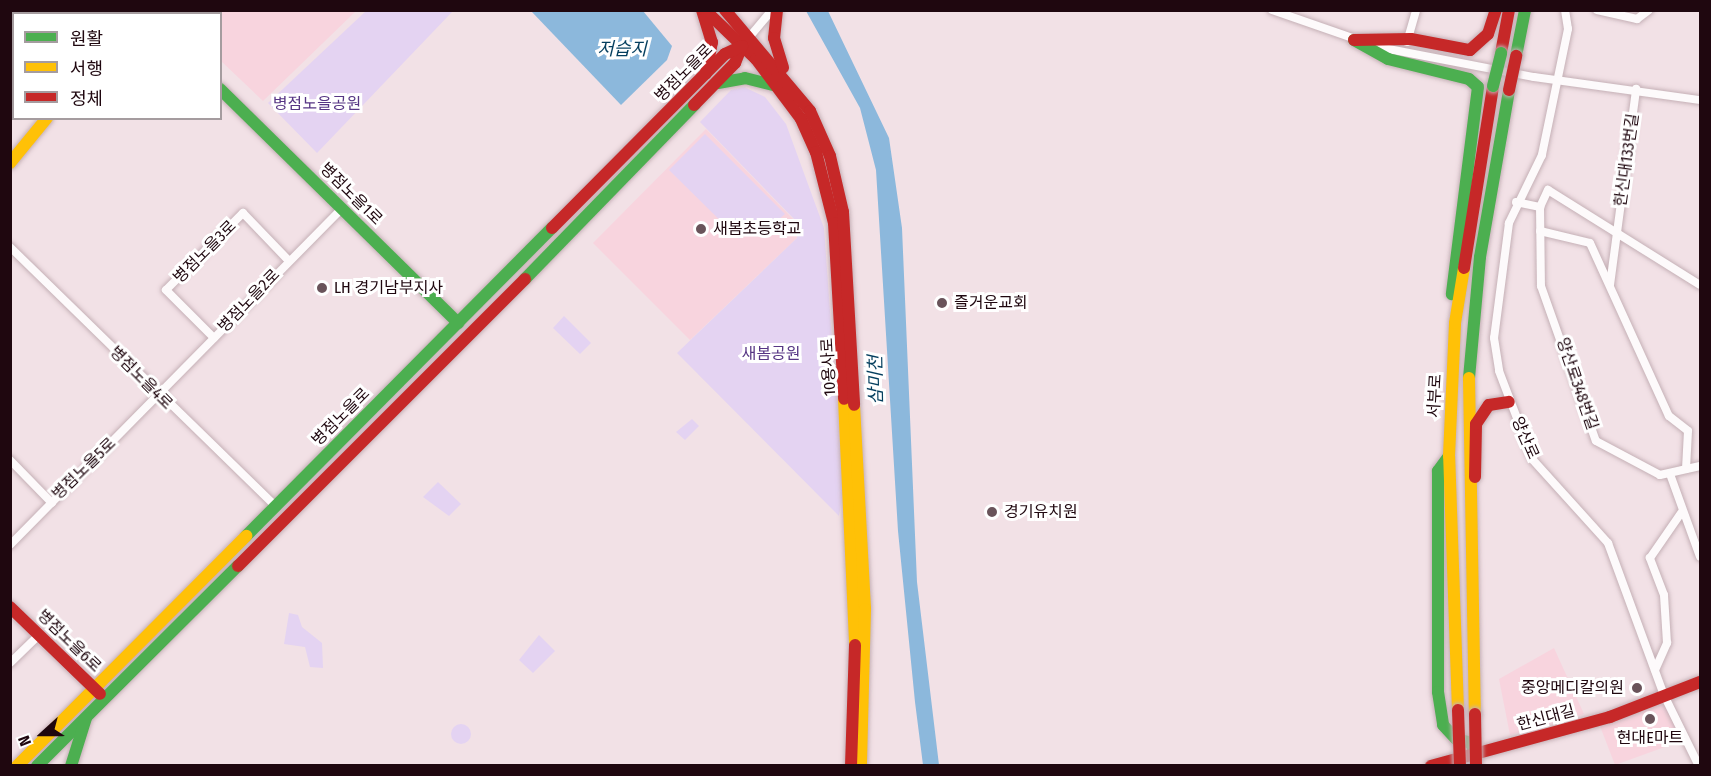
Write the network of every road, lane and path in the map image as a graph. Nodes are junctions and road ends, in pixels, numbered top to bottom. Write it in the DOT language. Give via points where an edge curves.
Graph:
graph roads {
  1 [pos="703,10"];
  2 [pos="725,10"];
  3 [pos="772,10"];
  4 [pos="777,10"];
  5 [pos="1272,10"];
  6 [pos="1416,10"];
  7 [pos="1496,10"];
  8 [pos="1509,10"];
  9 [pos="1525,10"];
  10 [pos="1565,10"];
  11 [pos="1597,10"];
  12 [pos="1649,10"];
  13 [pos="1411,39"];
  14 [pos="1354,40"];
  15 [pos="746,41"];
  16 [pos="1394,50"];
  17 [pos="705,74"];
  18 [pos="1559,79"];
  19 [pos="782,81"];
  20 [pos="715,84"];
  21 [pos="1636,89"];
  22 [pos="222,91"];
  23 [pos="1701,100"];
  24 [pos="45,120"];
  25 [pos="10,163"];
  26 [pos="1516,202"];
  27 [pos="1540,207"];
  28 [pos="342,208"];
  29 [pos="1540,231"];
  30 [pos="1617,231"];
  31 [pos="10,247"];
  32 [pos="289,261"];
  33 [pos="1701,275"];
  34 [pos="1687,276"];
  35 [pos="500,280"];
  36 [pos="1701,285"];
  37 [pos="1610,286"];
  38 [pos="512,292"];
  39 [pos="458,323"];
  40 [pos="1455,323"];
  41 [pos="214,338"];
  42 [pos="417,364"];
  43 [pos="428,377"];
  44 [pos="157,396"];
  45 [pos="1509,402"];
  46 [pos="1449,456"];
  47 [pos="10,460"];
  48 [pos="1701,466"];
  49 [pos="1686,469"];
  50 [pos="310,471"];
  51 [pos="1670,474"];
  52 [pos="321,484"];
  53 [pos="52,503"];
  54 [pos="275,506"];
  55 [pos="1681,513"];
  56 [pos="237,544"];
  57 [pos="10,545"];
  58 [pos="248,557"];
  59 [pos="1701,557"];
  60 [pos="1470,574"];
  61 [pos="10,607"];
  62 [pos="39,635"];
  63 [pos="125,657"];
  64 [pos="10,663"];
  65 [pos="137,668"];
  66 [pos="1655,670"];
  67 [pos="1701,682"];
  68 [pos="94,688"];
  69 [pos="1664,695"];
  70 [pos="105,699"];
  71 [pos="86,718"];
  72 [pos="60,722"];
  73 [pos="70,733"];
  74 [pos="1475,760"];
  75 [pos="17,765"];
  76 [pos="37,765"];
  77 [pos="71,765"];
  78 [pos="851,765"];
  79 [pos="861,765"];
  80 [pos="1431,765"];
  81 [pos="1460,765"];
  82 [pos="1699,765"];
  1 -- 15 [label="main road, 10용사로"];
  1 -- 17 [label="main road" via="712,42"];
  2 -- 15 [label="main road, 10용사로"];
  3 -- 15 [label="street"];
  4 -- 19 [label="main road" via="774,38"];
  5 -- 14 [label="street"];
  6 -- 13 [label="street"];
  7 -- 13 [label="main road" via="1488,34 1470,50"];
  8 -- 40 [label="main road, 서부로, bridge"];
  9 -- 60 [label="main road, 서부로, bridge" via="1471,340"];
  10 -- 18 [label="street, 양산로" via="1568,29"];
  11 -- 12 [label="street" via="1637,20"];
  13 -- 14 [label="main road"];
  13 -- 16 [label="street"];
  14 -- 16 [label="street, 한신대133번길"];
  14 -- 40 [label="main road" via="1388,59 1469,79 1478,87 1451,279"];
  15 -- 17 [label="main road, 병점노을로"];
  15 -- 19 [label="main road, 10용사로"];
  15 -- 20 [label="main road, 병점노을로"];
  16 -- 18 [label="street, 한신대133번길"];
  17 -- 20 [label="main road"];
  17 -- 35 [label="main road, 병점노을로"];
  18 -- 21 [label="street, 한신대133번길"];
  18 -- 26 [label="street, 양산로" via="1542,155"];
  19 -- 20 [label="main road" via="745,78"];
  19 -- 78 [label="main road, 10용사로" via="816,152 838,252 856,609"];
  19 -- 79 [label="main road, 10용사로" via="826,147 846,241 865,609"];
  20 -- 38 [label="main road, 병점노을로"];
  21 -- 23 [label="street, 한신대133번길"];
  21 -- 30 [label="street, 한신대133번길"];
  22 -- 28 [label="main road, 병점노을1로"];
  24 -- 25 [label="main road"];
  26 -- 27 [label="street"];
  26 -- 45 [label="street, 양산로" via="1497,288 1494,338"];
  27 -- 29 [label="street, 양산로348번길"];
  27 -- 30 [label="street, 한신대133번길" via="1548,190"];
  28 -- 32 [label="street, 병점노을2로"];
  28 -- 39 [label="main road, 병점노을1로"];
  29 -- 37 [label="street" via="1590,243"];
  29 -- 51 [label="street, 양산로348번길" via="1540,286 1596,441 1660,476"];
  30 -- 34 [label="street, 한신대133번길"];
  30 -- 37 [label="street, 한신대133번길"];
  31 -- 44 [label="street, 병점노을4로"];
  32 -- 41 [label="street, 병점노을2로"];
  32 -- 41 [label="street, 병점노을3로" via="243,213 166,290"];
  33 -- 34 [label="street"];
  34 -- 36 [label="street, 한신대133번길"];
  35 -- 38 [label="main road" via="500,287"];
  35 -- 39 [label="main road, 병점노을로"];
  37 -- 49 [label="street" via="1669,416 1688,431"];
  38 -- 43 [label="main road, 병점노을로"];
  39 -- 42 [label="main road, 병점노을로"];
  40 -- 46 [label="main road, 서부로"];
  41 -- 44 [label="street, 병점노을2로"];
  42 -- 43 [label="main road"];
  42 -- 50 [label="main road, 병점노을로"];
  43 -- 52 [label="main road, 병점노을로"];
  44 -- 53 [label="street, 병점노을5로"];
  44 -- 54 [label="street, 병점노을4로"];
  45 -- 60 [label="main road" via="1489,405 1476,424"];
  45 -- 66 [label="street, 양산로" via="1533,460 1608,543"];
  46 -- 74 [label="main road" via="1438,471 1438,692 1443,725 1456,739 1472,742"];
  46 -- 81 [label="main road, 서부로, bridge"];
  47 -- 53 [label="street, 병점노을5로"];
  48 -- 49 [label="street"];
  49 -- 51 [label="street"];
  50 -- 52 [label="main road"];
  50 -- 54 [label="main road, 병점노을로"];
  51 -- 55 [label="street"];
  52 -- 58 [label="main road, 병점노을로"];
  53 -- 57 [label="street"];
  54 -- 56 [label="main road, 병점노을로"];
  55 -- 59 [label="street"];
  55 -- 66 [label="street" via="1650,558 1664,596 1667,643"];
  56 -- 58 [label="main road" via="247,549"];
  56 -- 63 [label="main road, 병점노을로"];
  58 -- 65 [label="main road, 병점노을로"];
  60 -- 74 [label="main road, 서부로, bridge"];
  61 -- 62 [label="main road, 병점노을6로"];
  62 -- 64 [label="street"];
  62 -- 68 [label="main road, 병점노을6로"];
  63 -- 65 [label="main road"];
  63 -- 68 [label="main road, 병점노을로"];
  65 -- 70 [label="main road, 병점노을로"];
  66 -- 69 [label="street, 양산로"];
  67 -- 69 [label="main road, 한신대길"];
  68 -- 70 [label="main road, 병점노을6로"];
  68 -- 72 [label="main road, 병점노을로"];
  69 -- 74 [label="main road, 한신대길" via="1610,717"];
  69 -- 82 [label="street, 양산로"];
  70 -- 71 [label="main road, 병점노을로"];
  71 -- 73 [label="main road, 병점노을로"];
  71 -- 77 [label="main road"];
  72 -- 73 [label="main road"];
  72 -- 75 [label="main road, 병점노을로"];
  73 -- 76 [label="main road, 병점노을로"];
  74 -- 80 [label="main road, 한신대길"];
}
